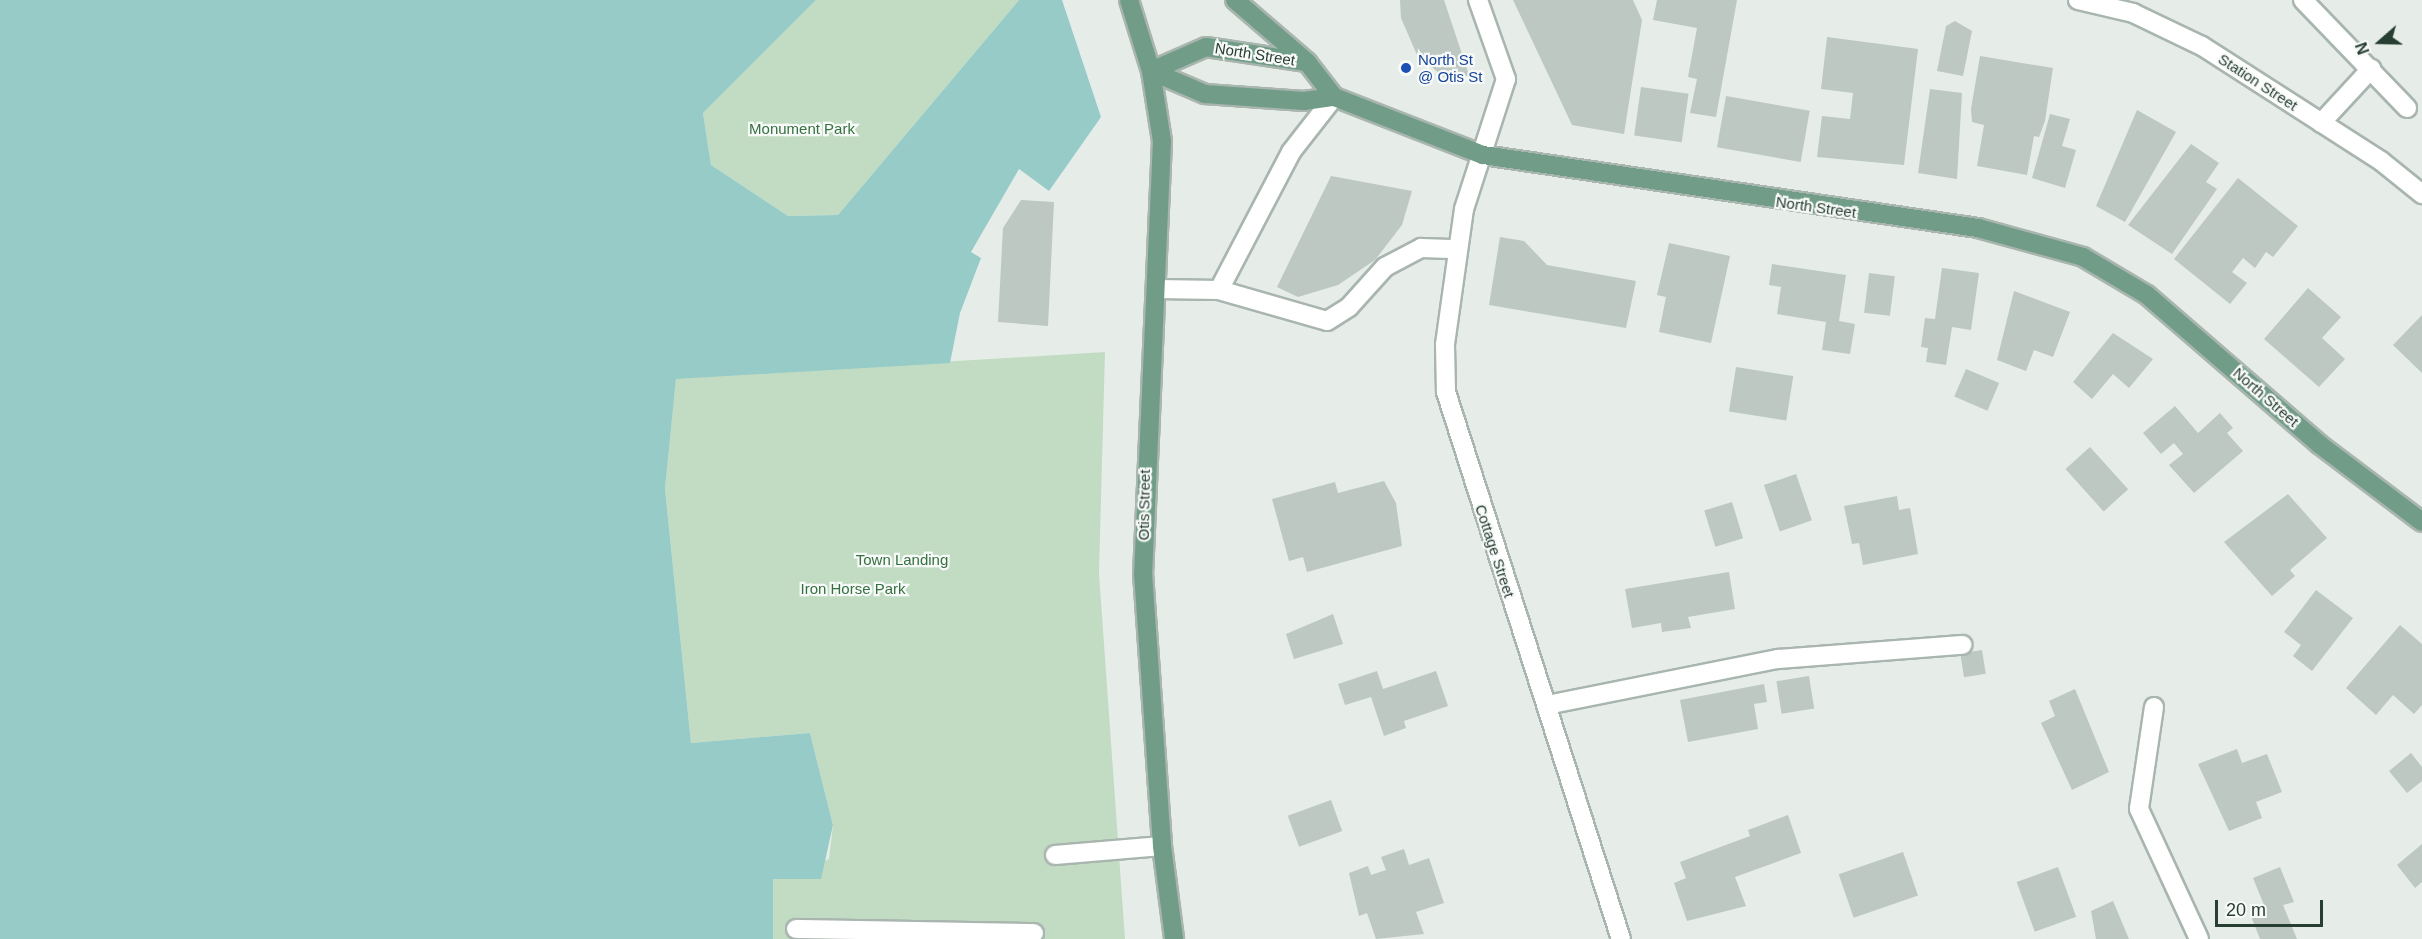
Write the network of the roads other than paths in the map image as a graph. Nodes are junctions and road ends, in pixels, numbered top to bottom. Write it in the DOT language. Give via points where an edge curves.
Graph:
graph roads {
  1 [pos="1129,0"];
  2 [pos="1235,0"];
  3 [pos="1478,0"];
  4 [pos="2078,0"];
  5 [pos="2303,0"];
  6 [pos="1307,62"];
  7 [pos="2371,69"];
  8 [pos="1150,71"];
  9 [pos="1334,97"];
  10 [pos="2408,108"];
  11 [pos="2321,123"];
  12 [pos="1483,155"];
  13 [pos="2422,194"];
  14 [pos="1458,249"];
  15 [pos="1157,289"];
  16 [pos="1219,290"];
  17 [pos="2422,522"];
  18 [pos="1962,645"];
  19 [pos="1547,705"];
  20 [pos="2154,707"];
  21 [pos="1162,846"];
  22 [pos="1055,855"];
  23 [pos="796,929"];
  24 [pos="1034,933"];
  25 [pos="1174,939"];
  26 [pos="1622,939"];
  27 [pos="2199,939"];
  1 -- 8 [label="main road, Otis Street"];
  2 -- 6 [label="main road"];
  3 -- 12 [label="street, Cottage Street" via="1506,79"];
  4 -- 11 [label="street, Station Street" via="2133,13 2186,37"];
  5 -- 7 [label="street"];
  6 -- 8 [label="main road, North Street" via="1206,47"];
  6 -- 9 [label="main road, North Street"];
  7 -- 10 [label="street"];
  7 -- 11 [label="street"];
  8 -- 9 [label="main road" via="1205,94 1304,101"];
  8 -- 15 [label="main road, Otis Street" via="1163,167"];
  9 -- 12 [label="main road, North Street"];
  9 -- 16 [label="street" via="1291,153"];
  11 -- 13 [label="street, Station Street"];
  12 -- 14 [label="street, Cottage Street" via="1464,209"];
  12 -- 17 [label="main road, North Street" via="1978,228 2083,257 2147,295 2319,444"];
  14 -- 16 [label="street" via="1421,248 1385,267 1327,321 1274,310"];
  14 -- 19 [label="street, Cottage Street" via="1445,345 1446,392"];
  15 -- 16 [label="street"];
  15 -- 21 [label="main road, Otis Street" via="1143,562"];
  18 -- 19 [label="street" via="1778,659"];
  19 -- 26 [label="street, Cottage Street"];
  20 -- 27 [label="street" via="2139,809"];
  21 -- 22 [label="street"];
  21 -- 25 [label="main road, Otis Street"];
  23 -- 24 [label="street"];
}
